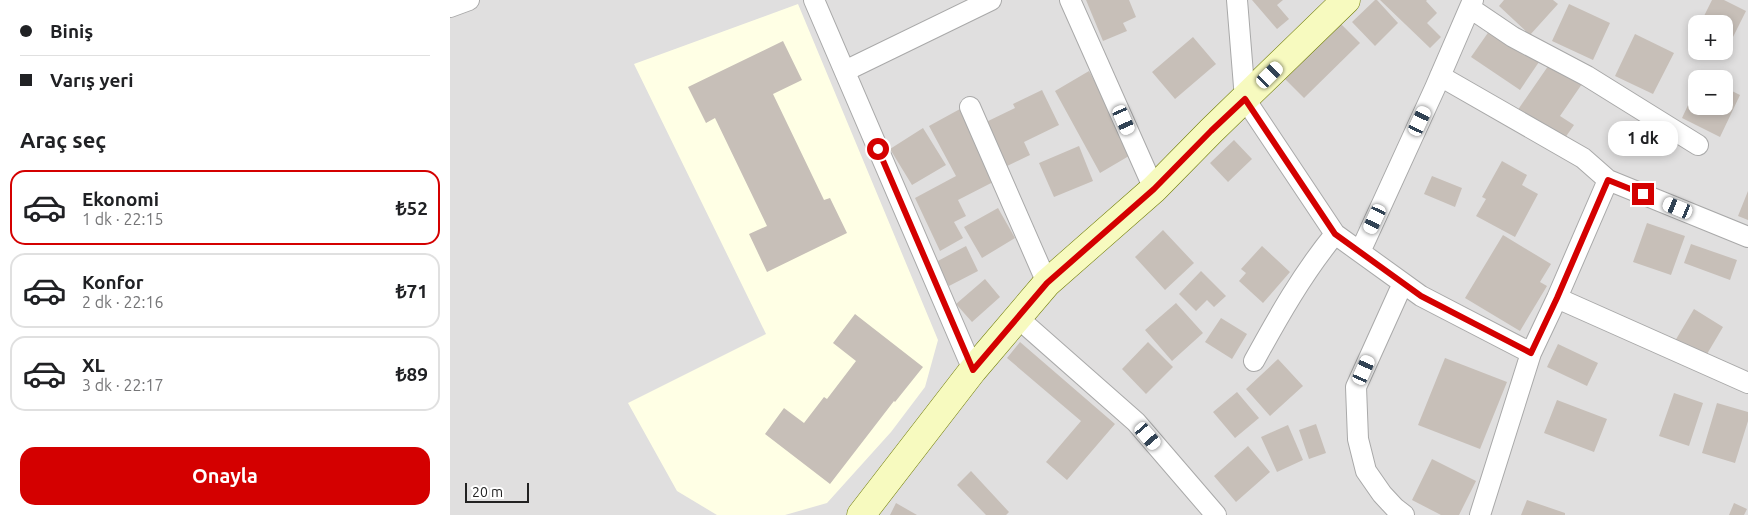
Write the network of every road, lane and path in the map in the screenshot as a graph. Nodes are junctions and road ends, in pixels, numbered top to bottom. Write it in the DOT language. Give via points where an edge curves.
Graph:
graph roads {
  1 [pos="469,0"];
  2 [pos="814,0"];
  3 [pos="991,0"];
  4 [pos="1070,0"];
  5 [pos="1236,0"];
  6 [pos="1346,0"];
  7 [pos="1471,4"];
  8 [pos="450,7"];
  9 [pos="845,71"];
  10 [pos="1440,76"];
  11 [pos="1245,99"];
  12 [pos="970,107"];
  13 [pos="1698,145"];
  14 [pos="1608,180"];
  15 [pos="1154,189"];
  16 [pos="1335,234"];
  17 [pos="1748,237"];
  18 [pos="1360,252"];
  19 [pos="1047,283"];
  20 [pos="1404,283"];
  21 [pos="1557,298"];
  22 [pos="1018,318"];
  23 [pos="1531,353"];
  24 [pos="1254,361"];
  25 [pos="973,370"];
  26 [pos="1748,383"];
  27 [pos="862,515"];
  28 [pos="1216,515"];
  29 [pos="1404,515"];
  30 [pos="1480,515"];
  1 -- 8 [label="street"];
  2 -- 9 [label="street"];
  3 -- 9 [label="street"];
  4 -- 15 [label="street"];
  5 -- 11 [label="street"];
  6 -- 11 [label="main road"];
  7 -- 10 [label="street"];
  7 -- 13 [label="street" via="1513,37 1587,76"];
  9 -- 25 [label="street"];
  10 -- 14 [label="street" via="1583,158"];
  10 -- 18 [label="street"];
  11 -- 15 [label="main road"];
  11 -- 16 [label="street"];
  12 -- 19 [label="street"];
  14 -- 17 [label="street"];
  14 -- 21 [label="street"];
  15 -- 19 [label="main road"];
  16 -- 18 [label="street"];
  16 -- 24 [label="street" via="1285,306"];
  18 -- 20 [label="street"];
  19 -- 22 [label="main road"];
  20 -- 23 [label="street" via="1421,296"];
  20 -- 29 [label="street" via="1356,387 1358,439 1366,471 1382,494"];
  21 -- 23 [label="street"];
  21 -- 26 [label="street"];
  22 -- 25 [label="main road"];
  22 -- 28 [label="street" via="1136,422"];
  23 -- 30 [label="street"];
  25 -- 27 [label="main road"];
}
